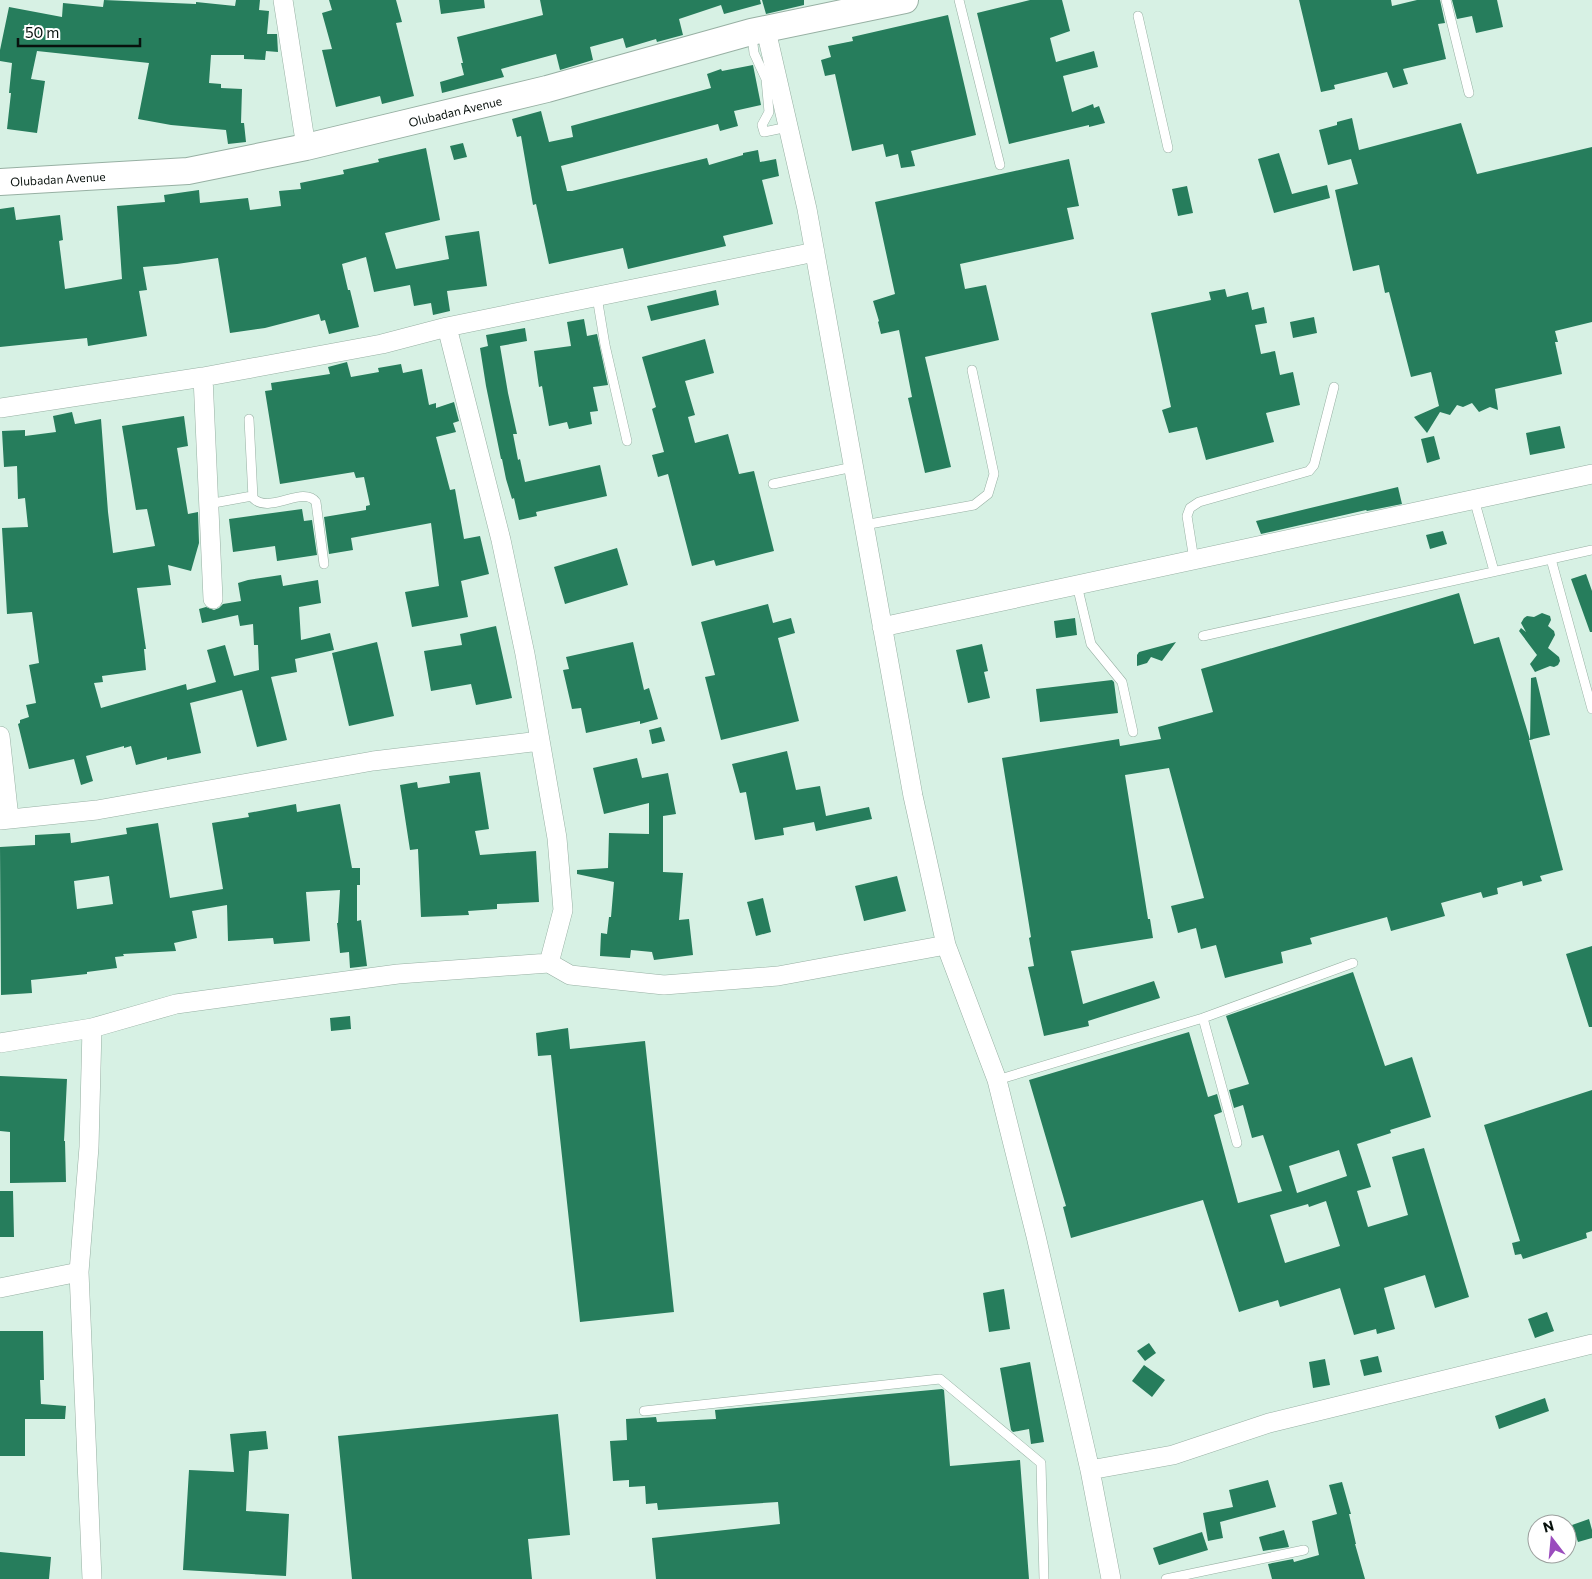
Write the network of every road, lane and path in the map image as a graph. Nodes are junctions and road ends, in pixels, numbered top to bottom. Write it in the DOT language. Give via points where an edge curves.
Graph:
graph roads {
  1 [pos="283,0"];
  2 [pos="905,0"];
  3 [pos="959,0"];
  4 [pos="1446,0"];
  5 [pos="1138,16"];
  6 [pos="759,31"];
  7 [pos="772,80"];
  8 [pos="1469,93"];
  9 [pos="788,127"];
  10 [pos="306,147"];
  11 [pos="1168,148"];
  12 [pos="1000,165"];
  13 [pos="0,182"];
  14 [pos="816,252"];
  15 [pos="597,297"];
  16 [pos="447,327"];
  17 [pos="972,370"];
  18 [pos="203,377"];
  19 [pos="1334,387"];
  20 [pos="0,408"];
  21 [pos="249,419"];
  22 [pos="627,441"];
  23 [pos="853,467"];
  24 [pos="1592,474"];
  25 [pos="773,484"];
  26 [pos="252,496"];
  27 [pos="1474,499"];
  28 [pos="208,504"];
  29 [pos="864,526"];
  30 [pos="1592,550"];
  31 [pos="1551,559"];
  32 [pos="1194,560"];
  33 [pos="324,564"];
  34 [pos="1494,571"];
  35 [pos="1077,585"];
  36 [pos="213,598"];
  37 [pos="882,627"];
  38 [pos="1203,636"];
  39 [pos="1592,709"];
  40 [pos="1133,732"];
  41 [pos="0,736"];
  42 [pos="540,741"];
  43 [pos="5,819"];
  44 [pos="946,945"];
  45 [pos="549,963"];
  46 [pos="1353,963"];
  47 [pos="1203,1018"];
  48 [pos="92,1028"];
  49 [pos="0,1043"];
  50 [pos="997,1080"];
  51 [pos="1237,1143"];
  52 [pos="79,1272"];
  53 [pos="0,1288"];
  54 [pos="1592,1344"];
  55 [pos="644,1411"];
  56 [pos="1090,1470"];
  57 [pos="1304,1550"];
  58 [pos="92,1579"];
  59 [pos="1044,1579"];
  60 [pos="1112,1579"];
  61 [pos="1166,1579"];
  1 -- 10 [label="street"];
  2 -- 6 [label="street, Olubadan Avenue"];
  3 -- 12 [label="lane"];
  4 -- 8 [label="lane"];
  5 -- 11 [label="lane"];
  6 -- 7 [label="street"];
  6 -- 10 [label="street, Olubadan Avenue" via="547,90"];
  7 -- 9 [label="street"];
  7 -- 9 [label="lane" via="769,112 762,125 764,132"];
  9 -- 14 [label="street"];
  10 -- 13 [label="street, Olubadan Avenue" via="188,170"];
  14 -- 15 [label="street"];
  14 -- 23 [label="street"];
  15 -- 16 [label="street"];
  15 -- 22 [label="lane"];
  16 -- 18 [label="street" via="382,344"];
  16 -- 42 [label="street" via="501,540"];
  17 -- 29 [label="lane" via="994,474 988,494 974,505"];
  18 -- 20 [label="street"];
  18 -- 28 [label="street"];
  19 -- 32 [label="lane" via="1314,465 1309,471 1199,502 1190,508 1187,516"];
  21 -- 26 [label="lane"];
  23 -- 25 [label="lane"];
  23 -- 29 [label="street"];
  24 -- 27 [label="street"];
  26 -- 28 [label="lane"];
  26 -- 33 [label="lane" via="254,500 269,503 307,496 313,498"];
  27 -- 32 [label="street"];
  27 -- 34 [label="lane"];
  28 -- 36 [label="street"];
  29 -- 37 [label="street"];
  30 -- 31 [label="lane"];
  31 -- 34 [label="lane"];
  31 -- 39 [label="lane"];
  32 -- 35 [label="street"];
  34 -- 38 [label="lane"];
  35 -- 37 [label="street"];
  35 -- 40 [label="lane" via="1091,644 1122,682"];
  37 -- 44 [label="street" via="913,796"];
  41 -- 43 [label="street"];
  42 -- 43 [label="street" via="372,761 97,810"];
  42 -- 45 [label="street" via="557,838 563,910"];
  44 -- 45 [label="street" via="778,976 664,985 570,975"];
  44 -- 50 [label="street"];
  45 -- 48 [label="street" via="398,974 176,1004"];
  46 -- 47 [label="lane"];
  47 -- 50 [label="lane"];
  47 -- 51 [label="lane"];
  48 -- 49 [label="street"];
  48 -- 52 [label="street" via="89,1148"];
  50 -- 56 [label="street"];
  52 -- 53 [label="street"];
  52 -- 58 [label="street"];
  54 -- 56 [label="street" via="1269,1423 1173,1455"];
  55 -- 59 [label="lane" via="940,1379 1041,1464"];
  56 -- 60 [label="street"];
  57 -- 61 [label="lane"];
}
